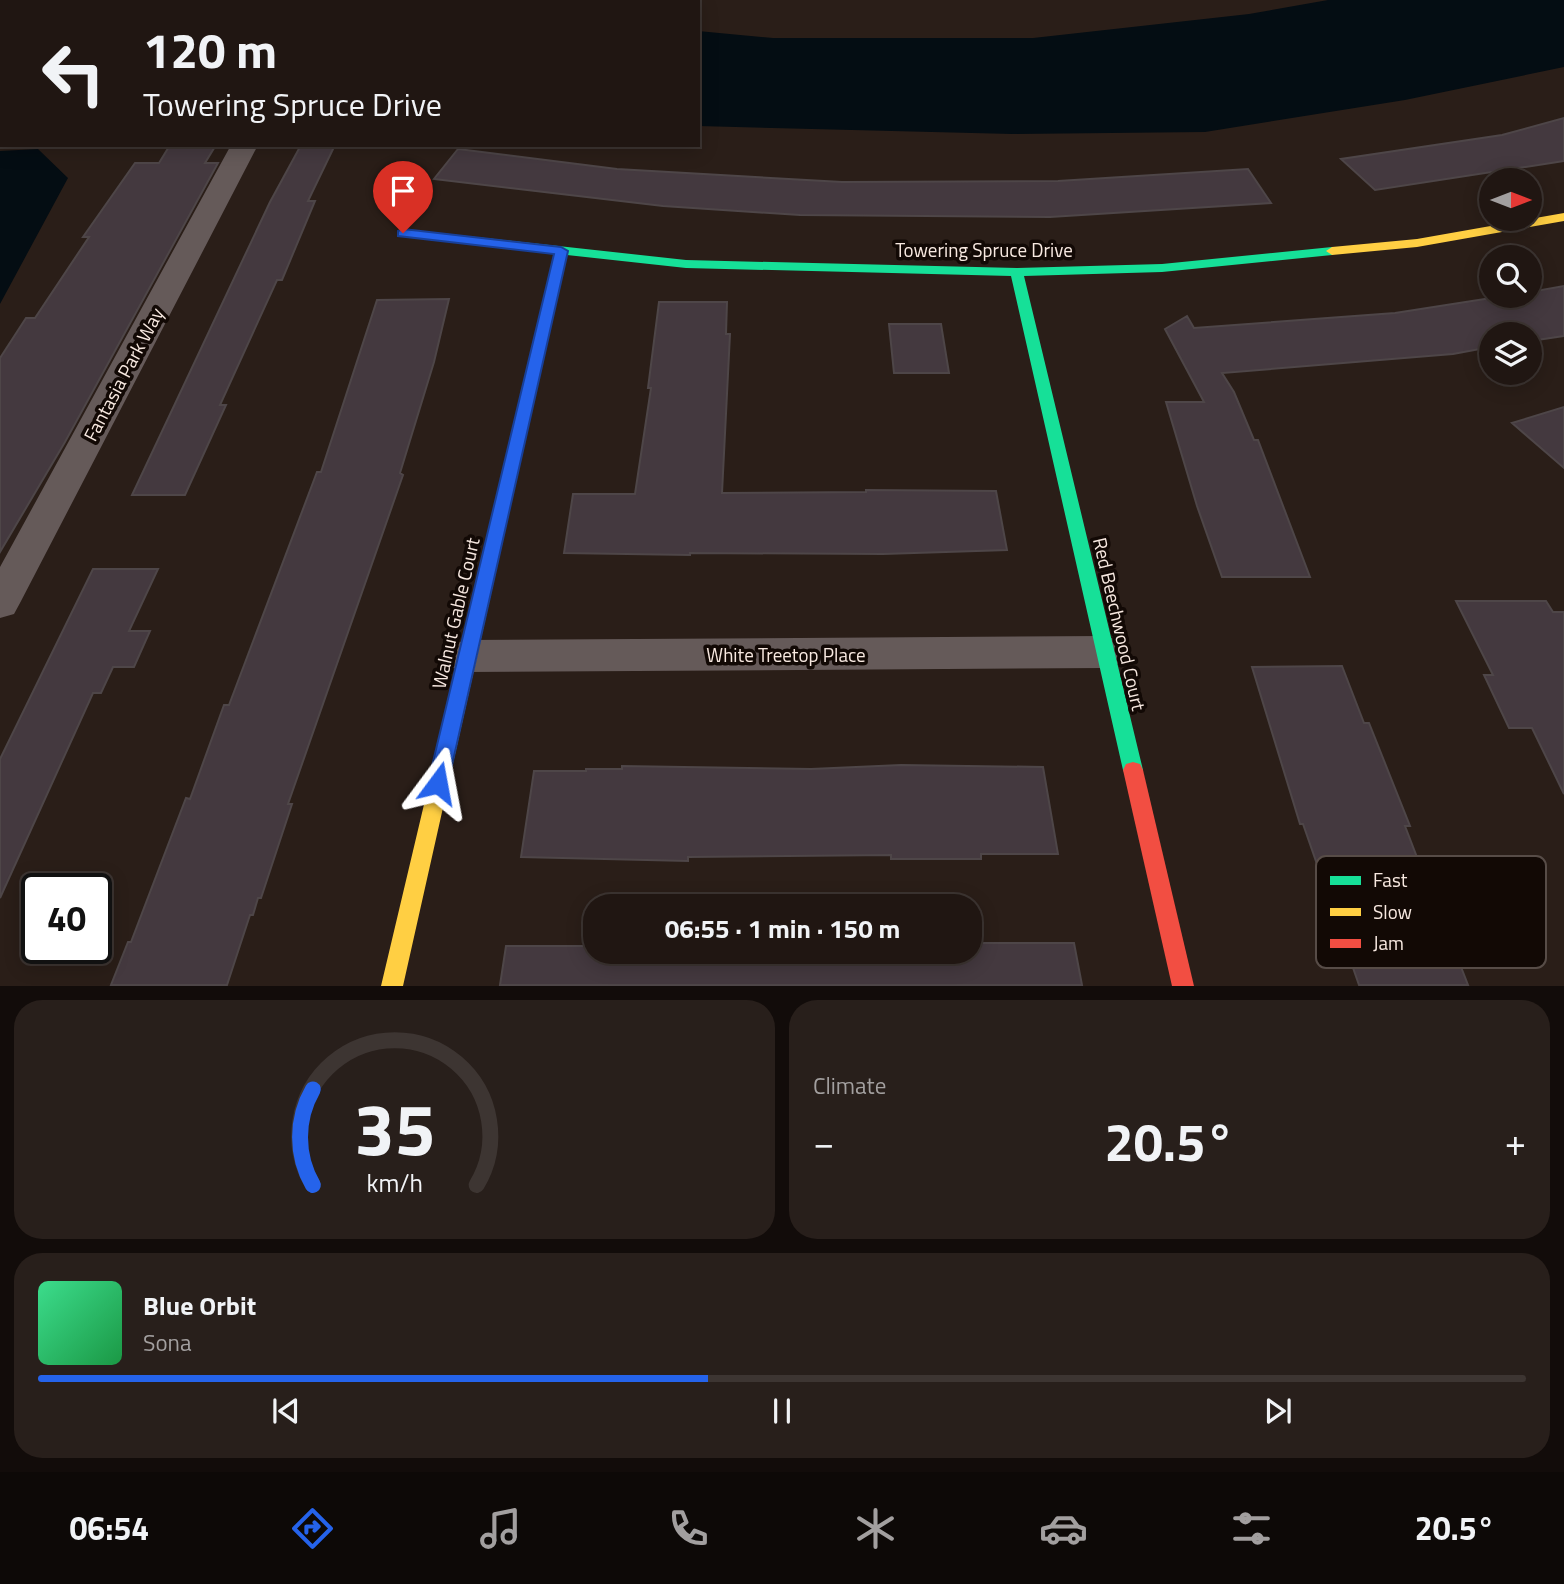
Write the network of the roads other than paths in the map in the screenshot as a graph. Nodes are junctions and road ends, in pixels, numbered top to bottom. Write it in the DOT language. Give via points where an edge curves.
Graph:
graph roads {
  1 [pos="244,147"];
  2 [pos="1564,217"];
  3 [pos="403,233"];
  4 [pos="561,251"];
  5 [pos="1017,272"];
  6 [pos="0,603"];
  7 [pos="1105,652"];
  8 [pos="466,656"];
  9 [pos="392,985"];
  10 [pos="1183,985"];
  1 -- 6 [label="street, Fantasia Park Way"];
  2 -- 5 [label="street, Towering Spruce Drive" via="1404,245 1162,268"];
  3 -- 4 [label="street, Towering Spruce Drive"];
  4 -- 5 [label="street, Towering Spruce Drive" via="686,264"];
  4 -- 8 [label="street, Walnut Gable Court"];
  5 -- 7 [label="street, Red Beechwood Court"];
  7 -- 8 [label="street, White Treetop Place"];
  7 -- 10 [label="street, Red Beechwood Court"];
  8 -- 9 [label="street, Walnut Gable Court"];
}
